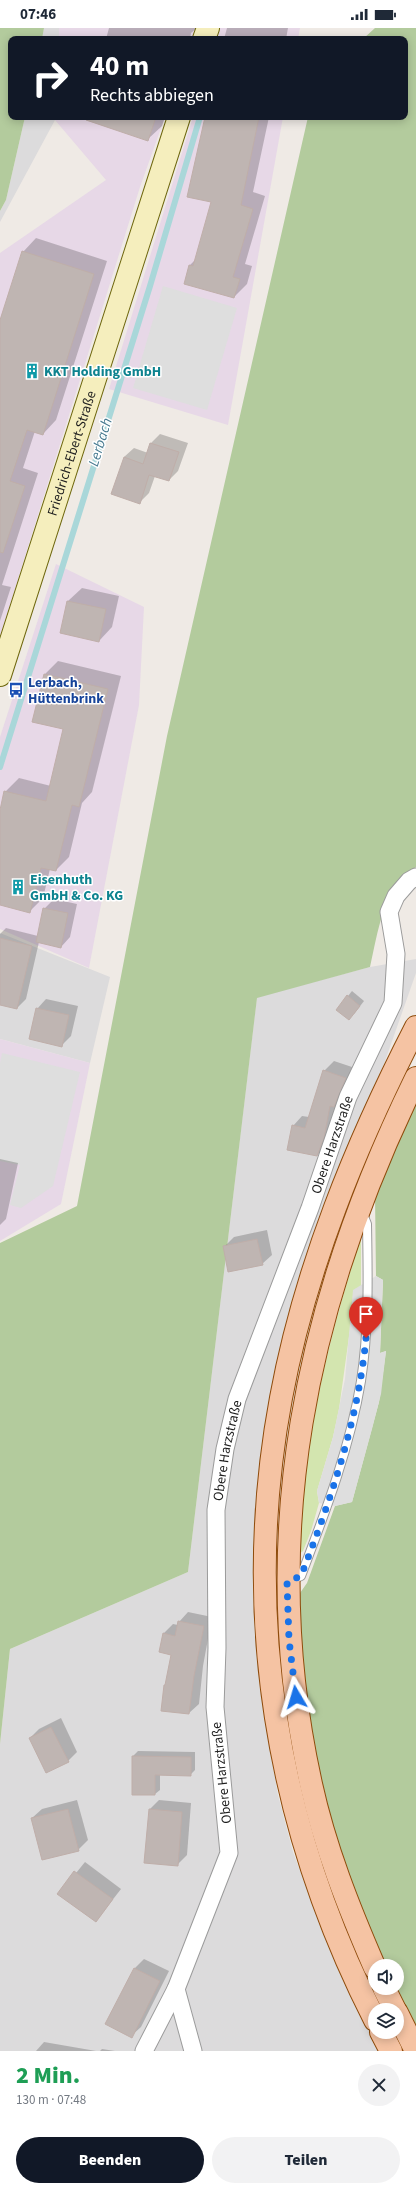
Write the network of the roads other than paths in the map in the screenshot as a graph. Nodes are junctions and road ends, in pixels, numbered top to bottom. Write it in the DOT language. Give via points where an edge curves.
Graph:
graph roads {
  1 [pos="178,120"];
  2 [pos="0,675"];
  3 [pos="416,877"];
  4 [pos="416,1027"];
  5 [pos="416,1078"];
  6 [pos="360,1205"];
  7 [pos="287,1582"];
  8 [pos="371,1959"];
  9 [pos="176,1989"];
  10 [pos="368,2006"];
  11 [pos="404,2027"];
  12 [pos="385,2039"];
  13 [pos="144,2051"];
  14 [pos="193,2051"];
  15 [pos="391,2051"];
  16 [pos="416,2051"];
  1 -- 2 [label="street, Friedrich-Ebert-Straße"];
  3 -- 9 [label="street, Obere Harzstraße" via="396,896 389,912 396,954 393,1003 348,1097 310,1208 237,1399 224,1449 216,1510 217,1648 214,1707 229,1853"];
  4 -- 10 [label="main road" via="369,1124 339,1196 304,1304 280,1400 266,1534 267,1642 271,1687 285,1769 305,1850 324,1905"];
  5 -- 6 [label="main road"];
  6 -- 7 [label="main road" via="326,1308 310,1371 293,1483"];
  6 -- 7 [label="lane" via="367,1224 368,1283 364,1352 355,1413 327,1505 301,1576"];
  7 -- 8 [label="main road" via="294,1683 311,1786 326,1843 345,1898"];
  9 -- 13 [label="street, Obere Harzstraße"];
  9 -- 14 [label="street"];
  11 -- 16 [label="main road"];
  12 -- 15 [label="main road"];
}
